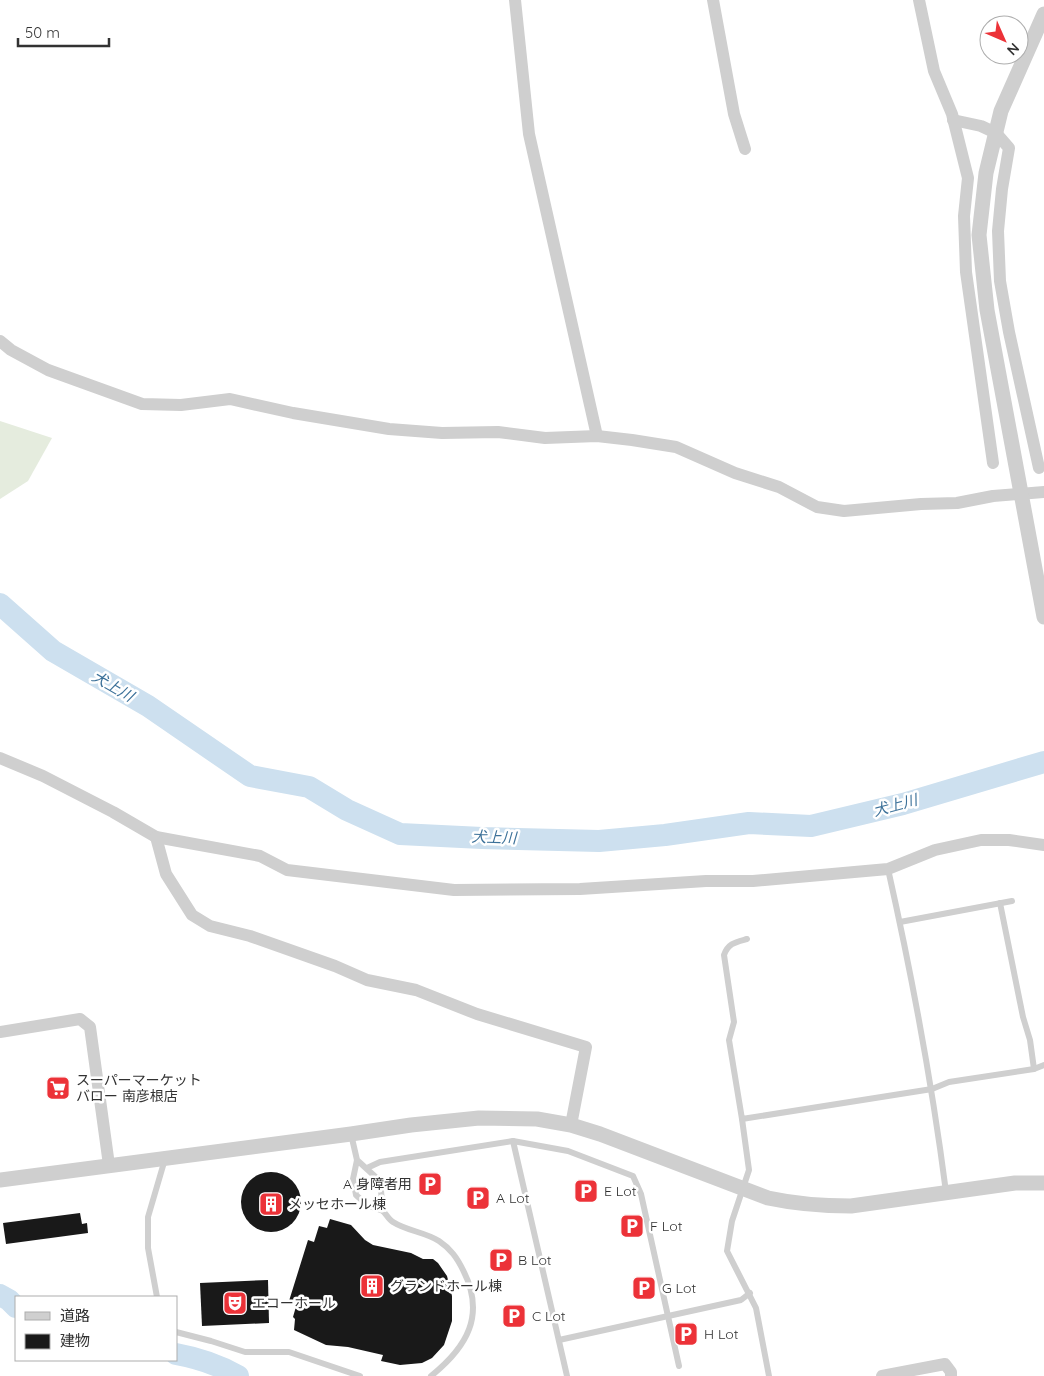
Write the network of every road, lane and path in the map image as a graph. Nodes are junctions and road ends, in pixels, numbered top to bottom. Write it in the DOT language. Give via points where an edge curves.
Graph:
graph roads {
  1 [pos="515,0"];
  2 [pos="713,0"];
  3 [pos="919,0"];
  4 [pos="1044,14"];
  5 [pos="953,120"];
  6 [pos="996,133"];
  7 [pos="745,149"];
  8 [pos="0,341"];
  9 [pos="597,436"];
  10 [pos="993,463"];
  11 [pos="1039,468"];
  12 [pos="1044,492"];
  13 [pos="1021,493"];
  14 [pos="1044,617"];
  15 [pos="0,758"];
  16 [pos="156,837"];
  17 [pos="1044,845"];
  18 [pos="888,869"];
  19 [pos="1012,901"];
  20 [pos="1000,903"];
  21 [pos="900,922"];
  22 [pos="747,939"];
  23 [pos="0,1032"];
  24 [pos="1044,1065"];
  25 [pos="1034,1069"];
  26 [pos="932,1089"];
  27 [pos="742,1119"];
  28 [pos="571,1125"];
  29 [pos="351,1134"];
  30 [pos="513,1141"];
  31 [pos="165,1158"];
  32 [pos="357,1160"];
  33 [pos="109,1165"];
  34 [pos="367,1168"];
  35 [pos="0,1180"];
  36 [pos="1044,1183"];
  37 [pos="742,1189"];
  38 [pos="946,1192"];
  39 [pos="383,1211"];
  40 [pos="750,1293"];
  41 [pos="157,1296"];
  42 [pos="667,1317"];
  43 [pos="178,1333"];
  44 [pos="559,1340"];
  45 [pos="679,1366"];
  46 [pos="360,1376"];
  47 [pos="431,1376"];
  48 [pos="567,1376"];
  49 [pos="769,1376"];
  50 [pos="886,1376"];
  51 [pos="951,1376"];
  1 -- 9 [label="street" via="529,134"];
  2 -- 7 [label="street" via="734,114"];
  3 -- 5 [label="street" via="934,71"];
  4 -- 6 [label="street" via="1001,111"];
  5 -- 6 [label="street"];
  5 -- 10 [label="street" via="968,178 964,216 966,272"];
  6 -- 11 [label="street" via="1009,148 998,231 1000,281"];
  6 -- 13 [label="street" via="986,173 979,235 987,310"];
  8 -- 9 [label="street" via="48,370 142,404 181,405 230,399 389,429 442,433 498,432 545,438"];
  9 -- 13 [label="street" via="676,447 831,510 957,503"];
  12 -- 13 [label="street"];
  13 -- 14 [label="street"];
  15 -- 16 [label="street" via="51,780"];
  16 -- 18 [label="street" via="260,856 287,870 454,890 580,889 753,881"];
  16 -- 28 [label="street" via="166,874 192,915 210,926 250,936 367,980 416,990 477,1014 586,1047"];
  17 -- 18 [label="street" via="981,840 935,850"];
  18 -- 21 [label="lane"];
  19 -- 20 [label="lane"];
  20 -- 21 [label="lane"];
  20 -- 25 [label="lane"];
  21 -- 26 [label="lane"];
  22 -- 27 [label="lane" via="731,944 724,955 734,1022 729,1040"];
  23 -- 33 [label="street" via="80,1019 90,1027"];
  24 -- 25 [label="lane"];
  25 -- 26 [label="lane" via="949,1082"];
  26 -- 27 [label="lane"];
  26 -- 38 [label="lane"];
  27 -- 37 [label="lane" via="749,1170"];
  28 -- 29 [label="street" via="537,1119 479,1118"];
  28 -- 37 [label="street"];
  29 -- 31 [label="street"];
  29 -- 32 [label="lane"];
  30 -- 34 [label="lane" via="380,1162"];
  30 -- 42 [label="lane" via="568,1151 633,1176 641,1194"];
  30 -- 44 [label="lane"];
  31 -- 33 [label="street"];
  31 -- 41 [label="lane" via="148,1217 148,1248"];
  32 -- 34 [label="lane"];
  32 -- 39 [label="lane" via="353,1179 356,1194 367,1205"];
  33 -- 35 [label="street"];
  34 -- 39 [label="lane" via="380,1181"];
  36 -- 38 [label="street" via="1015,1182"];
  37 -- 38 [label="street" via="768,1198 824,1206 851,1206"];
  37 -- 40 [label="lane" via="727,1250"];
  39 -- 47 [label="lane" via="392,1222 437,1240 452,1251 468,1280 474,1301 471,1324 463,1344"];
  40 -- 42 [label="lane" via="741,1300"];
  40 -- 49 [label="lane" via="756,1308"];
  42 -- 44 [label="lane"];
  42 -- 45 [label="lane"];
  43 -- 46 [label="lane" via="245,1352 289,1352"];
  44 -- 48 [label="lane"];
  50 -- 51 [label="street" via="945,1364"];
}
